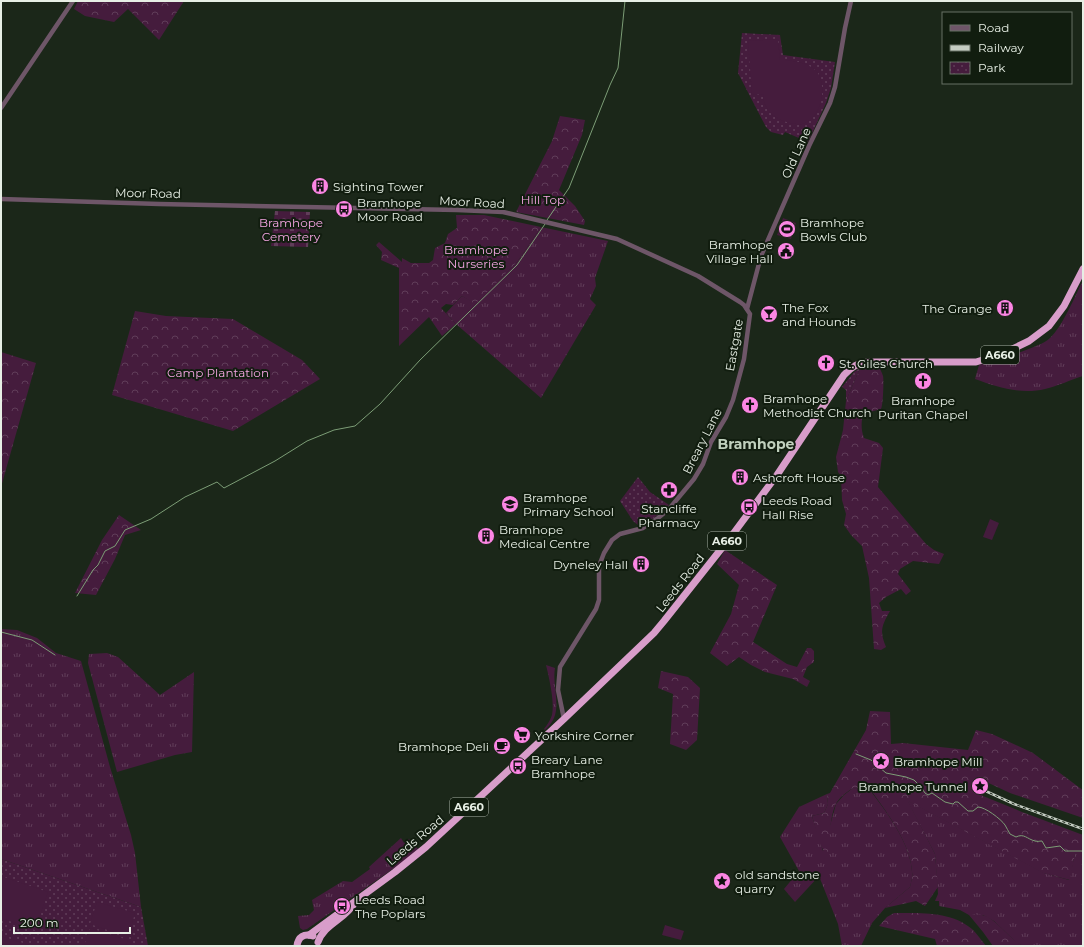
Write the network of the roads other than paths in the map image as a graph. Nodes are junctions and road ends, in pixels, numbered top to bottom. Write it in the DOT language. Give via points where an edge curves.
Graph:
graph roads {
  1 [pos="73,1"];
  2 [pos="851,1"];
  3 [pos="1,108"];
  4 [pos="1,199"];
  5 [pos="1083,269"];
  6 [pos="747,309"];
  7 [pos="750,314"];
  8 [pos="738,379"];
  9 [pos="564,719"];
  10 [pos="356,899"];
  11 [pos="309,935"];
  12 [pos="318,944"];
  13 [pos="297,946"];
  1 -- 3 [label="street"];
  2 -- 6 [label="street, Old Lane" via="830,103 762,256"];
  4 -- 6 [label="street, Moor Road" via="503,212 617,239 698,276"];
  5 -- 9 [label="highway, Leeds Road / A660" via="1064,306 1049,326 1029,342 1002,354 976,362 868,362 856,364 844,374 776,475 664,621"];
  6 -- 7 [label="street, Moor Road"];
  7 -- 8 [label="street, Eastgate" via="744,359"];
  8 -- 9 [label="street, Breary Lane" via="726,417 694,479 669,509 643,528 620,534 612,540 604,553 599,566 599,600 596,609 560,667 558,690"];
  9 -- 10 [label="highway, Leeds Road / A660" via="420,852"];
  10 -- 11 [label="highway, Leeds Road / A660"];
  10 -- 12 [label="highway, Leeds Road / A660" via="348,912 323,932"];
  11 -- 12 [label="highway" via="313,936"];
  11 -- 13 [label="highway, Leeds Road" via="301,937"];
}
